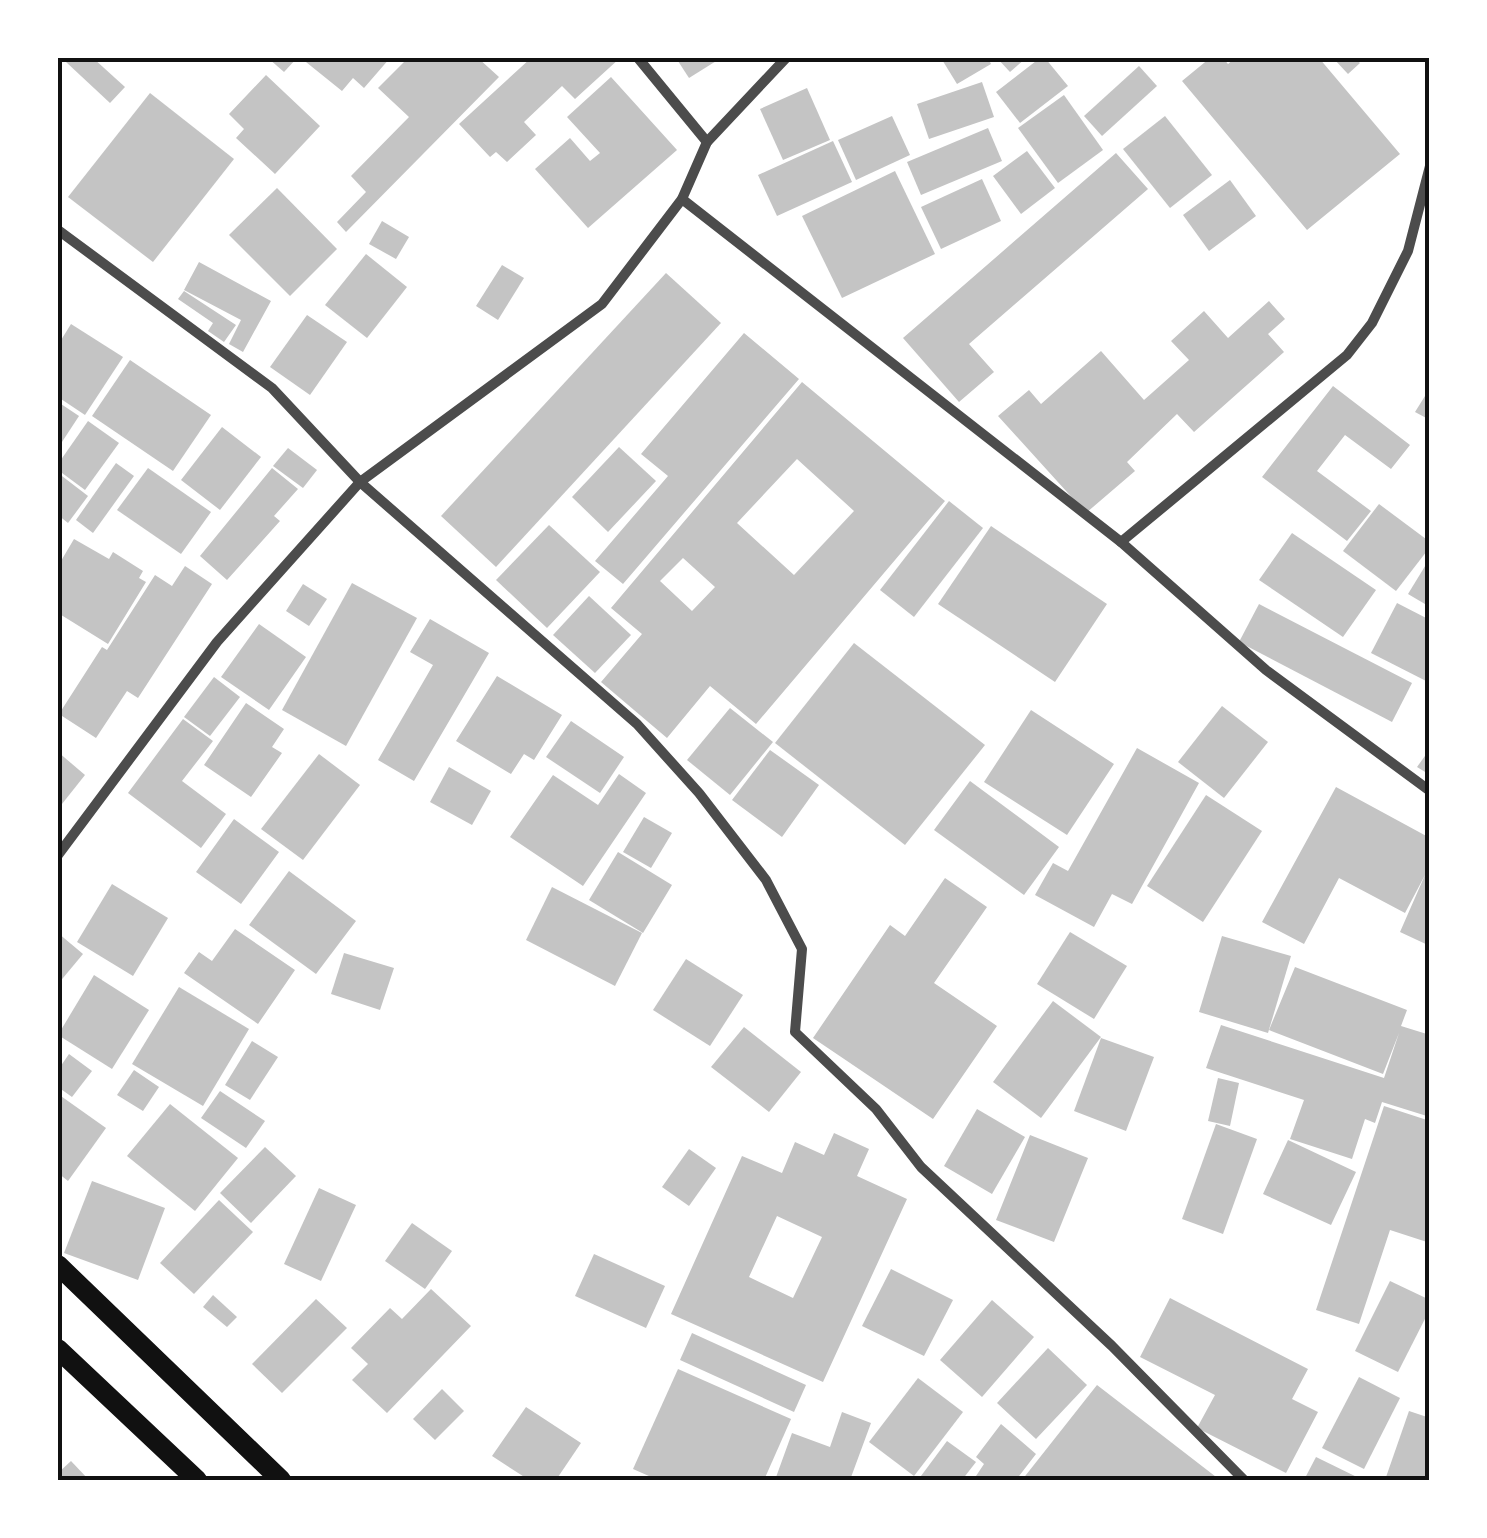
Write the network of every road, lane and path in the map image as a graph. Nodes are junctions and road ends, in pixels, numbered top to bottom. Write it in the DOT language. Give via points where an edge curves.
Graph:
graph roads {
  1 [pos="638,58"];
  2 [pos="786,58"];
  3 [pos="707,142"];
  4 [pos="1430,166"];
  5 [pos="682,199"];
  6 [pos="58,230"];
  7 [pos="360,482"];
  8 [pos="1121,542"];
  9 [pos="1430,791"];
  10 [pos="58,855"];
  11 [pos="58,1265"];
  12 [pos="58,1349"];
  13 [pos="197,1480"];
  14 [pos="281,1480"];
  15 [pos="1244,1480"];
  1 -- 3 [label="street"];
  2 -- 3 [label="street"];
  3 -- 5 [label="street"];
  4 -- 8 [label="street" via="1408,251 1372,323 1346,354"];
  5 -- 7 [label="street" via="602,304"];
  5 -- 8 [label="street"];
  6 -- 7 [label="street" via="272,388"];
  7 -- 10 [label="street" via="217,642"];
  7 -- 15 [label="street" via="637,724 700,794 766,880 802,949 796,1032 876,1109 920,1167"];
  8 -- 9 [label="street" via="1266,670"];
  11 -- 14 [label="main road"];
  12 -- 13 [label="main road"];
}
